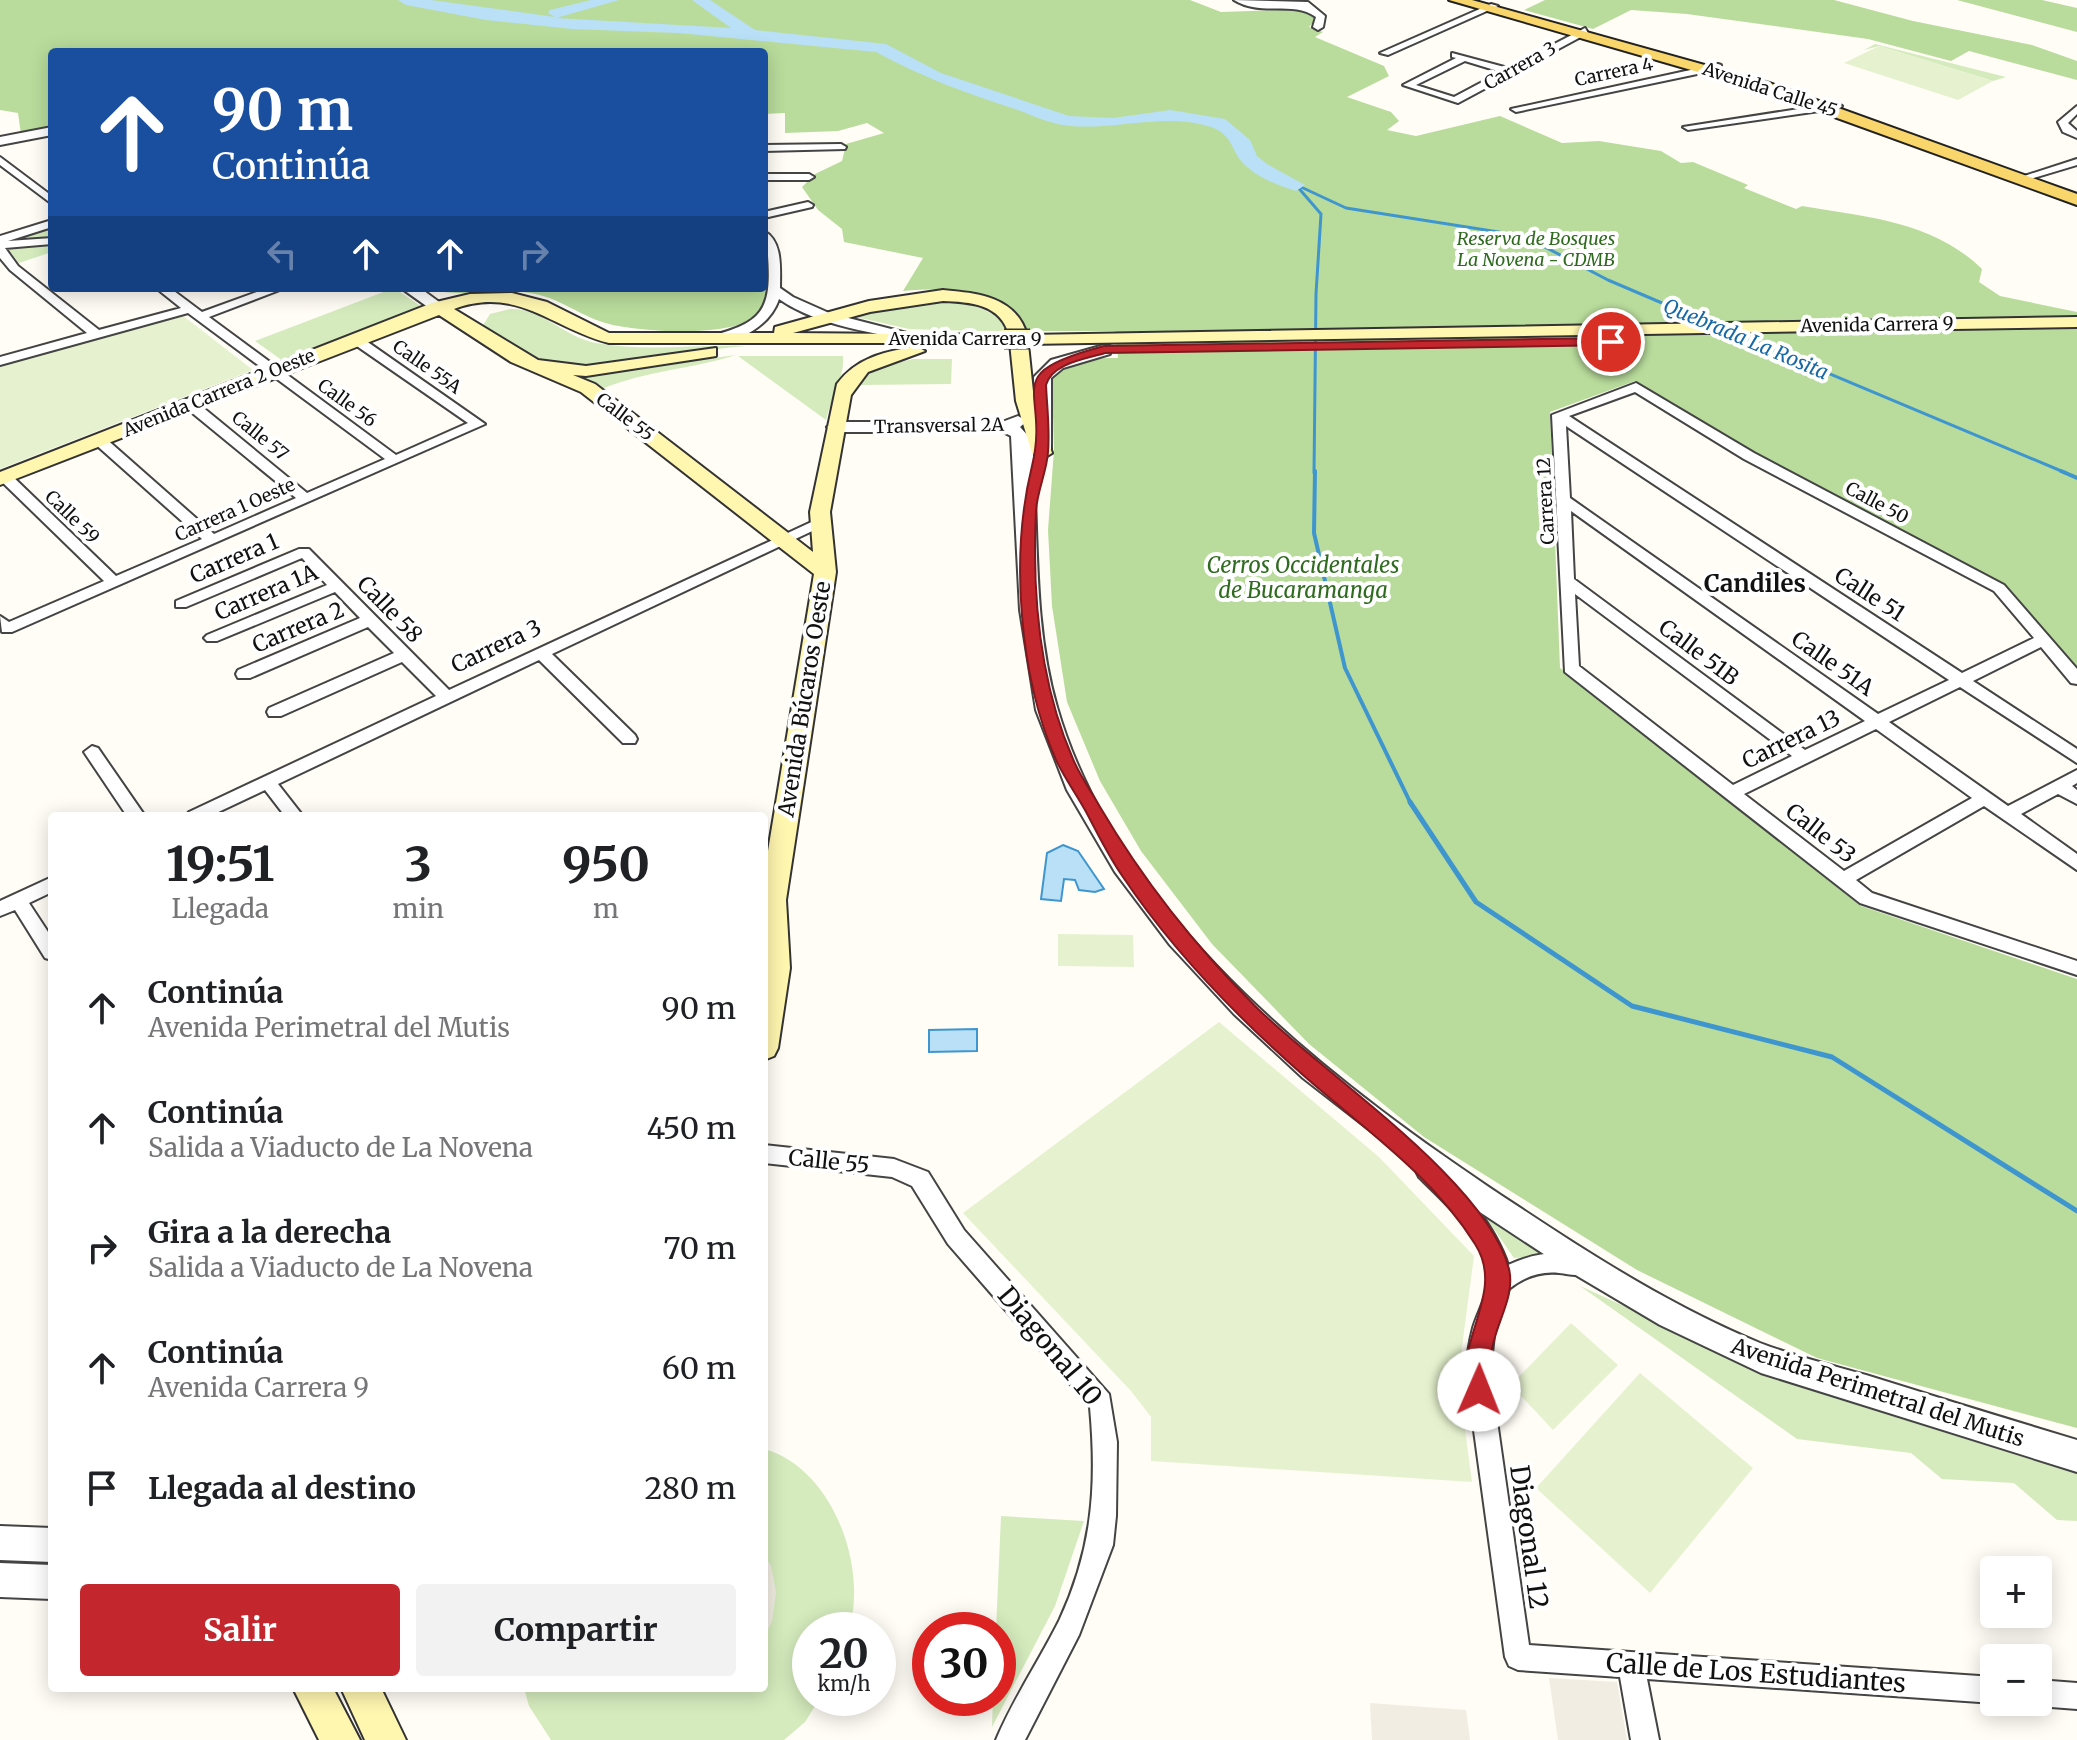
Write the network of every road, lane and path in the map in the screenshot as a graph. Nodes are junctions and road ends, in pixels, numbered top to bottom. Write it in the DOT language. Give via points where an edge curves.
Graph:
graph roads {
  1 [pos="1238,0"];
  2 [pos="1456,0"];
  3 [pos="1472,0"];
  4 [pos="1490,7"];
  5 [pos="1318,27"];
  6 [pos="1582,32"];
  7 [pos="1385,53"];
  8 [pos="1713,68"];
  9 [pos="1510,72"];
  10 [pos="1833,108"];
  11 [pos="1516,109"];
  12 [pos="2077,109"];
  13 [pos="1688,127"];
  14 [pos="48,132"];
  15 [pos="2072,133"];
  16 [pos="0,141"];
  17 [pos="841,147"];
  18 [pos="768,148"];
  19 [pos="0,160"];
  20 [pos="2077,162"];
  21 [pos="768,177"];
  22 [pos="809,177"];
  23 [pos="2023,177"];
  24 [pos="2077,193"];
  25 [pos="48,198"];
  26 [pos="2077,200"];
  27 [pos="808,205"];
  28 [pos="768,214"];
  29 [pos="48,225"];
  30 [pos="768,239"];
  31 [pos="48,241"];
  32 [pos="0,245"];
  33 [pos="776,291"];
  34 [pos="168,292"];
  35 [pos="265,292"];
  36 [pos="415,292"];
  37 [pos="438,307"];
  38 [pos="553,312"];
  39 [pos="194,313"];
  40 [pos="835,316"];
  41 [pos="2077,322"];
  42 [pos="472,329"];
  43 [pos="96,334"];
  44 [pos="2077,335"];
  45 [pos="355,339"];
  46 [pos="711,340"];
  47 [pos="742,340"];
  48 [pos="922,345"];
  49 [pos="1110,345"];
  50 [pos="0,361"];
  51 [pos="531,365"];
  52 [pos="273,371"];
  53 [pos="1025,401"];
  54 [pos="190,404"];
  55 [pos="1559,415"];
  56 [pos="478,424"];
  57 [pos="836,427"];
  58 [pos="1005,427"];
  59 [pos="99,440"];
  60 [pos="1042,453"];
  61 [pos="395,460"];
  62 [pos="2,478"];
  63 [pos="306,499"];
  64 [pos="1564,500"];
  65 [pos="1029,507"];
  66 [pos="820,522"];
  67 [pos="785,538"];
  68 [pos="212,540"];
  69 [pos="304,552"];
  70 [pos="825,572"];
  71 [pos="1567,581"];
  72 [pos="114,583"];
  73 [pos="337,586"];
  74 [pos="181,604"];
  75 [pos="370,620"];
  76 [pos="4,625"];
  77 [pos="212,638"];
  78 [pos="2043,640"];
  79 [pos="540,652"];
  80 [pos="404,655"];
  81 [pos="1571,668"];
  82 [pos="244,674"];
  83 [pos="2077,679"];
  84 [pos="1960,680"];
  85 [pos="445,696"];
  86 [pos="275,712"];
  87 [pos="1877,721"];
  88 [pos="629,739"];
  89 [pos="92,752"];
  90 [pos="1804,757"];
  91 [pos="2077,757"];
  92 [pos="2077,776"];
  93 [pos="267,781"];
  94 [pos="2059,786"];
  95 [pos="1731,793"];
  96 [pos="1985,798"];
  97 [pos="2077,798"];
  98 [pos="133,812"];
  99 [pos="203,812"];
  100 [pos="291,812"];
  101 [pos="2007,814"];
  102 [pos="2077,863"];
  103 [pos="1842,880"];
  104 [pos="48,886"];
  105 [pos="18,900"];
  106 [pos="0,909"];
  107 [pos="48,947"];
  108 [pos="2077,968"];
  109 [pos="768,1021"];
  110 [pos="1400,1143"];
  111 [pos="768,1154"];
  112 [pos="894,1168"];
  113 [pos="1593,1271"];
  114 [pos="1499,1284"];
  115 [pos="2077,1456"];
  116 [pos="0,1543"];
  117 [pos="48,1545"];
  118 [pos="0,1580"];
  119 [pos="48,1582"];
  120 [pos="1518,1657"];
  121 [pos="1631,1665"];
  122 [pos="1980,1689"];
  123 [pos="314,1692"];
  124 [pos="362,1692"];
  125 [pos="2052,1694"];
  126 [pos="2077,1696"];
  127 [pos="340,1740"];
  128 [pos="386,1740"];
  129 [pos="1010,1740"];
  130 [pos="1645,1740"];
  1 -- 5 [label="street" via="1308,5 1321,16"];
  2 -- 4 [label="main road, Avenida Calle 45"];
  3 -- 4 [label="main road, Avenida Calle 45"];
  4 -- 6 [label="main road, Avenida Calle 45"];
  4 -- 7 [label="street"];
  6 -- 8 [label="main road, Avenida Calle 45"];
  6 -- 9 [label="street, Carrera 3"];
  8 -- 10 [label="main road, Avenida Calle 45"];
  8 -- 11 [label="street, Carrera 4"];
  9 -- 9 [label="street, Carrera 3" via="1455,101 1408,85 1459,57"];
  10 -- 13 [label="street"];
  10 -- 23 [label="main road, Avenida Calle 45"];
  12 -- 15 [label="street" via="2063,122"];
  14 -- 16 [label="street"];
  17 -- 18 [label="street"];
  19 -- 25 [label="street"];
  20 -- 23 [label="street"];
  21 -- 22 [label="street"];
  23 -- 24 [label="main road, Avenida Calle 45"];
  23 -- 26 [label="main road, Avenida Calle 45"];
  27 -- 28 [label="street"];
  29 -- 32 [label="street"];
  30 -- 33 [label="street"];
  31 -- 32 [label="street"];
  32 -- 43 [label="street" via="14,268"];
  33 -- 40 [label="street" via="794,304"];
  33 -- 46 [label="street" via="771,311 760,323"];
  34 -- 39 [label="street, Calle 56"];
  35 -- 39 [label="street"];
  36 -- 37 [label="street, Calle 55"];
  37 -- 38 [label="main road, Avenida Carrera 9" via="512,298"];
  37 -- 42 [label="main road, Calle 55"];
  37 -- 45 [label="main road, Avenida Carrera 2 Oeste"];
  38 -- 42 [label="main road" via="495,308 473,318"];
  38 -- 46 [label="main road, Avenida Carrera 9" via="598,336"];
  39 -- 43 [label="street"];
  39 -- 52 [label="street, Calle 56"];
  40 -- 47 [label="main road"];
  40 -- 48 [label="street"];
  40 -- 53 [label="main road" via="924,295 958,296 993,306 1016,329"];
  41 -- 49 [label="main road, Avenida Carrera 9"];
  42 -- 51 [label="main road, Calle 55"];
  43 -- 50 [label="street"];
  44 -- 49 [label="main road, Avenida Carrera 9"];
  45 -- 52 [label="main road, Avenida Carrera 2 Oeste"];
  45 -- 56 [label="street, Calle 55A"];
  46 -- 47 [label="main road, Avenida Carrera 9"];
  47 -- 48 [label="main road, Avenida Carrera 9"];
  48 -- 49 [label="main road, Avenida Carrera 9"];
  48 -- 51 [label="main road, Avenida Carrera 9" via="721,351 586,371"];
  48 -- 57 [label="main road, Avenida Búcaros Oeste" via="852,375"];
  49 -- 60 [label="street, Avenida Perimetral del Mutis" via="1057,364 1042,377"];
  51 -- 67 [label="main road, Calle 55" via="588,388"];
  52 -- 54 [label="main road, Avenida Carrera 2 Oeste"];
  52 -- 61 [label="street, Calle 56"];
  53 -- 58 [label="street, Transversal 2A" via="1022,417"];
  53 -- 60 [label="main road"];
  54 -- 59 [label="main road, Avenida Carrera 2 Oeste"];
  54 -- 63 [label="street, Calle 57"];
  55 -- 64 [label="street, Carrera 12"];
  55 -- 78 [label="street, Calle 50" via="1636,387 1749,456 1999,588"];
  55 -- 84 [label="street, Calle 51"];
  56 -- 61 [label="street, Carrera 1 Oeste"];
  57 -- 58 [label="street, Transversal 2A"];
  57 -- 66 [label="main road, Avenida Búcaros Oeste"];
  58 -- 65 [label="street, Avenida Perimetral del Mutis" via="1023,440"];
  59 -- 62 [label="main road, Avenida Carrera 2 Oeste"];
  59 -- 68 [label="street"];
  60 -- 65 [label="street, Avenida Perimetral del Mutis"];
  61 -- 63 [label="street, Carrera 1 Oeste"];
  62 -- 72 [label="street, Calle 59"];
  63 -- 68 [label="street, Carrera 1 Oeste"];
  64 -- 71 [label="street, Carrera 12"];
  64 -- 87 [label="street, Calle 51A"];
  65 -- 110 [label="street, Avenida Perimetral del Mutis" via="1029,597 1038,672 1065,760 1096,820 1158,911 1248,1012 1330,1088"];
  66 -- 67 [label="street, Carrera 3"];
  66 -- 70 [label="main road, Avenida Búcaros Oeste"];
  67 -- 70 [label="main road, Calle 55"];
  67 -- 79 [label="street, Carrera 3"];
  68 -- 72 [label="street, Carrera 1 Oeste"];
  69 -- 73 [label="street, Calle 58"];
  69 -- 74 [label="street, Carrera 1"];
  70 -- 109 [label="main road, Avenida Búcaros Oeste" via="773,900 776,968"];
  71 -- 81 [label="street, Carrera 12"];
  71 -- 90 [label="street, Calle 51B"];
  72 -- 76 [label="street, Carrera 1 Oeste"];
  73 -- 75 [label="street, Calle 58"];
  73 -- 77 [label="street, Carrera 1A"];
  75 -- 80 [label="street, Calle 58"];
  75 -- 82 [label="street, Carrera 2"];
  78 -- 83 [label="street, Calle 50"];
  78 -- 84 [label="street, Carrera 13"];
  79 -- 85 [label="street, Carrera 3"];
  79 -- 88 [label="street"];
  80 -- 85 [label="street, Calle 58"];
  80 -- 86 [label="street"];
  81 -- 95 [label="street, Calle 53"];
  84 -- 87 [label="street, Carrera 13"];
  84 -- 91 [label="street, Calle 51"];
  85 -- 93 [label="street, Carrera 3"];
  87 -- 90 [label="street, Carrera 13"];
  87 -- 96 [label="street, Calle 51A"];
  89 -- 98 [label="street"];
  90 -- 95 [label="street, Carrera 13"];
  92 -- 94 [label="street"];
  93 -- 99 [label="street, Carrera 3"];
  93 -- 100 [label="street"];
  94 -- 97 [label="street"];
  94 -- 101 [label="street"];
  95 -- 103 [label="street, Calle 53"];
  96 -- 101 [label="street, Calle 51A"];
  96 -- 103 [label="street"];
  101 -- 102 [label="street, Calle 51A"];
  103 -- 108 [label="street, Calle 53" via="1866,898"];
  104 -- 105 [label="street"];
  105 -- 106 [label="street"];
  105 -- 107 [label="street"];
  110 -- 113 [label="street, Avenida Perimetral del Mutis"];
  110 -- 114 [label="street" via="1485,1239"];
  111 -- 112 [label="street, Calle 55"];
  112 -- 129 [label="street, Diagonal 10" via="913,1174 927,1187 956,1237 1092,1388 1105,1411 1100,1545 1070,1626"];
  113 -- 114 [label="street" via="1538,1263"];
  113 -- 115 [label="street, Avenida Perimetral del Mutis" via="1761,1358"];
  114 -- 120 [label="street, Diagonal 12" via="1478,1372"];
  116 -- 117 [label="street"];
  118 -- 119 [label="street"];
  120 -- 121 [label="street, Calle de Los Estudiantes"];
  121 -- 122 [label="street, Calle de Los Estudiantes"];
  121 -- 130 [label="street"];
  123 -- 127 [label="main road"];
  124 -- 128 [label="main road"];
  125 -- 126 [label="street"];
}
